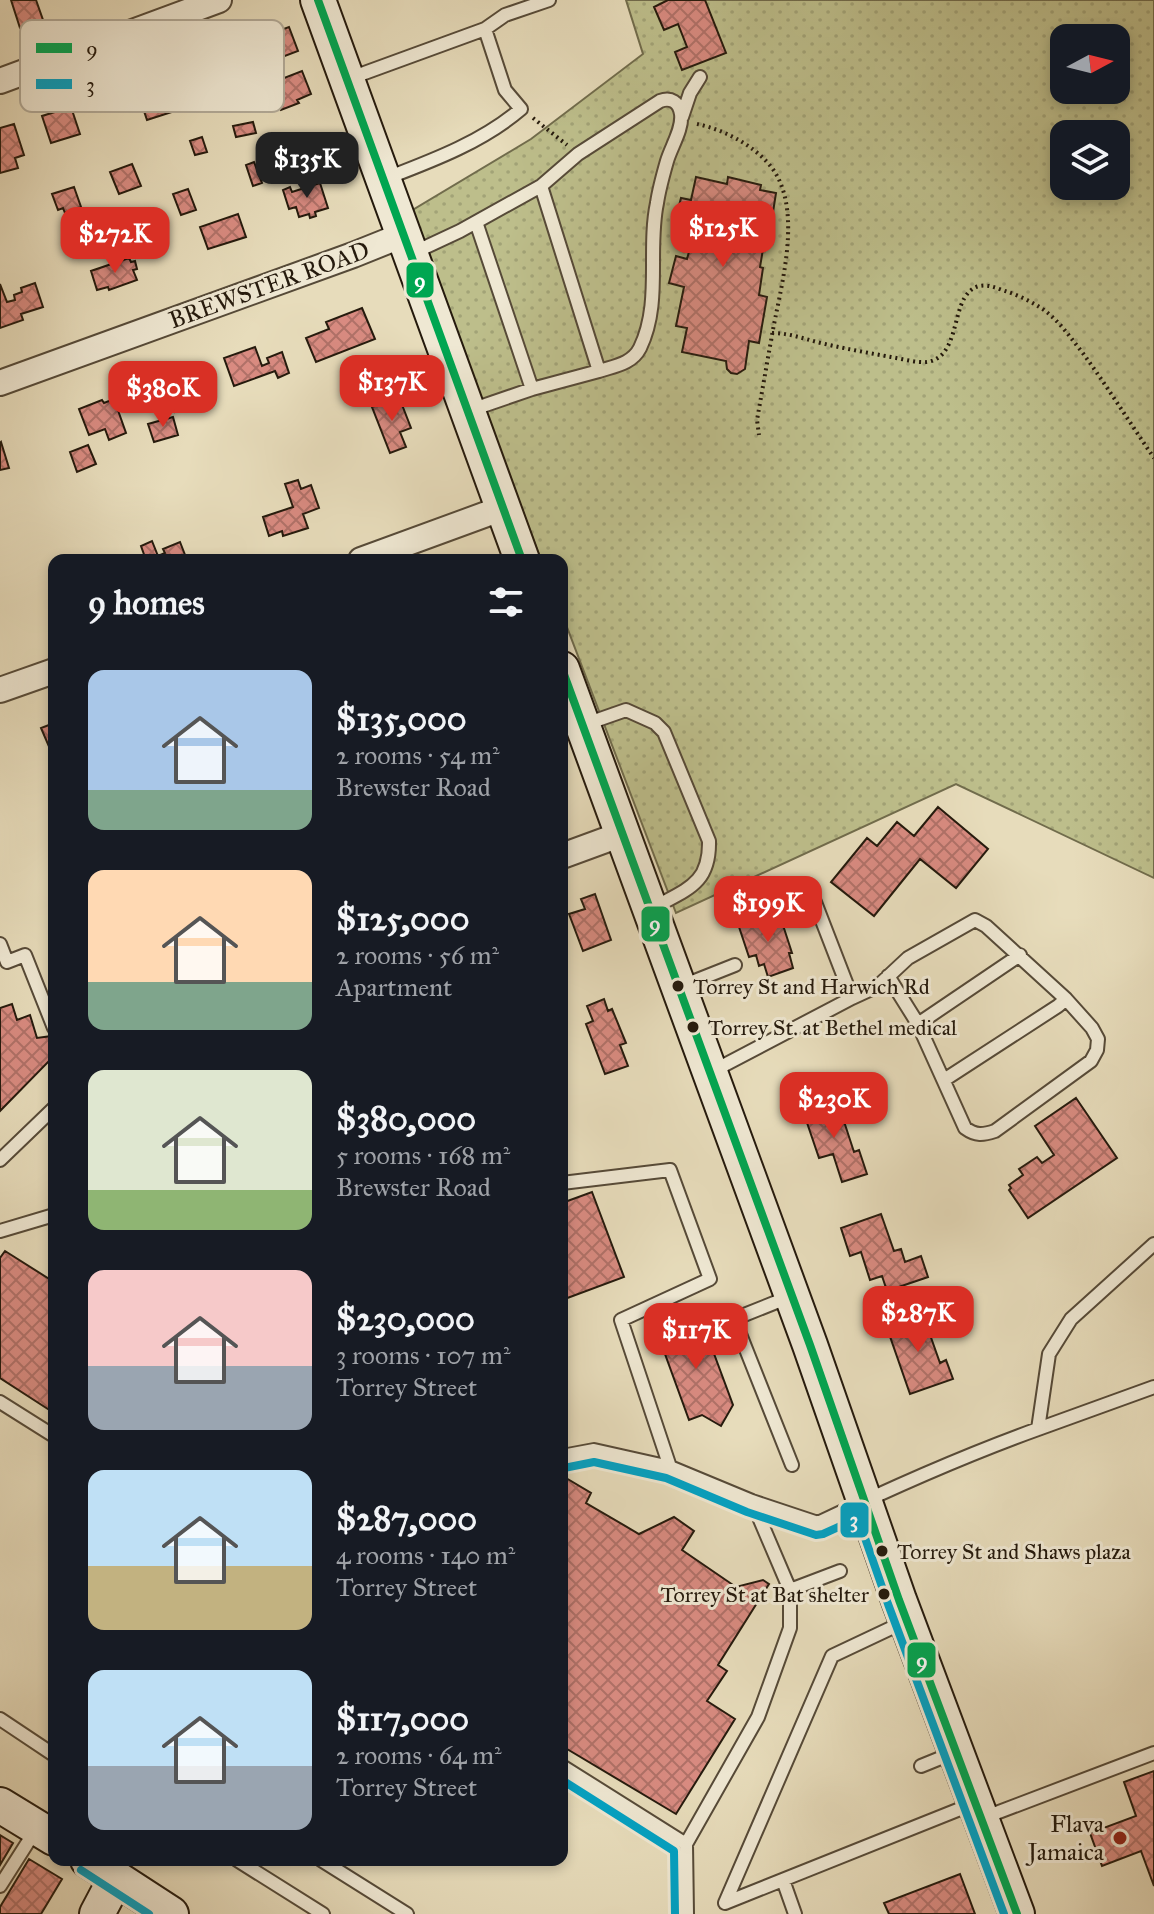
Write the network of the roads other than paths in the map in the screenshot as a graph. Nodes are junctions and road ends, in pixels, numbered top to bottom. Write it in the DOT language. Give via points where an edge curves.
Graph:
graph roads {
  1 [pos="219,0"];
  2 [pos="318,0"];
  3 [pos="499,0"];
  4 [pos="549,0"];
  5 [pos="505,15"];
  6 [pos="165,20"];
  7 [pos="485,29"];
  8 [pos="20,74"];
  9 [pos="700,77"];
  10 [pos="346,79"];
  11 [pos="0,81"];
  12 [pos="681,121"];
  13 [pos="384,179"];
  14 [pos="541,186"];
  15 [pos="476,222"];
  16 [pos="407,244"];
  17 [pos="599,371"];
  18 [pos="0,383"];
  19 [pos="532,389"];
  20 [pos="468,411"];
  21 [pos="503,508"];
  22 [pos="377,554"];
  23 [pos="520,554"];
  24 [pos="48,673"];
  25 [pos="568,686"];
  26 [pos="0,690"];
  27 [pos="582,725"];
  28 [pos="622,834"];
  29 [pos="568,854"];
  30 [pos="811,892"];
  31 [pos="650,909"];
  32 [pos="0,944"];
  33 [pos="1020,955"];
  34 [pos="735,965"];
  35 [pos="888,976"];
  36 [pos="679,987"];
  37 [pos="852,998"];
  38 [pos="1066,999"];
  39 [pos="48,1013"];
  40 [pos="918,1024"];
  41 [pos="710,1072"];
  42 [pos="944,1080"];
  43 [pos="48,1114"];
  44 [pos="0,1160"];
  45 [pos="568,1182"];
  46 [pos="48,1217"];
  47 [pos="0,1231"];
  48 [pos="1154,1244"];
  49 [pos="792,1296"];
  50 [pos="1154,1387"];
  51 [pos="0,1402"];
  52 [pos="1038,1429"];
  53 [pos="48,1432"];
  54 [pos="568,1455"];
  55 [pos="792,1465"];
  56 [pos="670,1467"];
  57 [pos="752,1501"];
  58 [pos="865,1501"];
  59 [pos="840,1571"];
  60 [pos="790,1590"];
  61 [pos="907,1621"];
  62 [pos="0,1719"];
  63 [pos="48,1751"];
  64 [pos="956,1751"];
  65 [pos="1154,1753"];
  66 [pos="921,1766"];
  67 [pos="568,1770"];
  68 [pos="0,1805"];
  69 [pos="978,1811"];
  70 [pos="46,1833"];
  71 [pos="686,1844"];
  72 [pos="247,1866"];
  73 [pos="331,1866"];
  74 [pos="109,1869"];
  75 [pos="783,1880"];
  76 [pos="0,1886"];
  77 [pos="168,1913"];
  78 [pos="97,1914"];
  79 [pos="323,1914"];
  80 [pos="407,1914"];
  81 [pos="687,1914"];
  82 [pos="795,1914"];
  83 [pos="1017,1914"];
  1 -- 6 [label="street"];
  2 -- 10 [label="main road"];
  3 -- 5 [label="lane"];
  4 -- 5 [label="lane"];
  5 -- 7 [label="lane"];
  7 -- 10 [label="lane"];
  7 -- 13 [label="lane" via="505,90 521,109 446,155"];
  8 -- 11 [label="street"];
  9 -- 12 [label="lane"];
  10 -- 13 [label="main road"];
  12 -- 14 [label="lane" via="673,100 660,101 578,154"];
  12 -- 17 [label="lane" via="656,203 647,328 630,360"];
  13 -- 16 [label="main road"];
  14 -- 15 [label="lane"];
  14 -- 17 [label="lane"];
  15 -- 16 [label="lane"];
  15 -- 19 [label="lane"];
  16 -- 18 [label="street, BREWSTER ROAD" via="338,261"];
  16 -- 20 [label="main road"];
  17 -- 19 [label="lane"];
  19 -- 20 [label="lane"];
  20 -- 21 [label="main road"];
  21 -- 22 [label="street"];
  21 -- 23 [label="main road"];
  24 -- 26 [label="street"];
  25 -- 27 [label="main road"];
  27 -- 28 [label="main road"];
  27 -- 31 [label="lane" via="626,710 655,723 664,732 709,841 706,872"];
  28 -- 29 [label="street"];
  28 -- 31 [label="main road"];
  30 -- 37 [label="lane"];
  31 -- 36 [label="main road"];
  32 -- 39 [label="lane" via="7,962 25,955"];
  33 -- 35 [label="lane" via="975,920 908,958"];
  33 -- 38 [label="lane"];
  33 -- 40 [label="lane"];
  34 -- 36 [label="lane"];
  35 -- 37 [label="lane"];
  35 -- 40 [label="lane"];
  36 -- 41 [label="main road"];
  37 -- 41 [label="lane"];
  38 -- 42 [label="lane"];
  38 -- 42 [label="lane" via="1092,1028 1097,1050 1091,1061 995,1131 973,1134 965,1128"];
  40 -- 42 [label="lane"];
  41 -- 49 [label="main road"];
  43 -- 44 [label="lane"];
  45 -- 56 [label="lane" via="670,1170 710,1279 621,1320"];
  46 -- 47 [label="lane"];
  48 -- 52 [label="lane" via="1071,1319 1056,1342 1049,1354"];
  49 -- 55 [label="lane" via="734,1319"];
  49 -- 58 [label="main road"];
  50 -- 52 [label="lane"];
  51 -- 53 [label="lane"];
  52 -- 58 [label="lane"];
  54 -- 56 [label="lane" via="594,1450"];
  56 -- 57 [label="lane"];
  57 -- 58 [label="lane" via="818,1523"];
  57 -- 60 [label="lane"];
  58 -- 61 [label="main road"];
  59 -- 60 [label="lane"];
  60 -- 71 [label="lane" via="790,1628 758,1717"];
  61 -- 64 [label="main road"];
  61 -- 75 [label="lane" via="832,1656 725,1903"];
  62 -- 63 [label="lane"];
  64 -- 66 [label="lane"];
  64 -- 69 [label="main road"];
  65 -- 69 [label="lane"];
  67 -- 71 [label="lane"];
  68 -- 70 [label="main road"];
  69 -- 75 [label="lane"];
  69 -- 83 [label="main road"];
  70 -- 76 [label="lane"];
  71 -- 81 [label="lane"];
  72 -- 79 [label="lane"];
  73 -- 80 [label="lane"];
  74 -- 77 [label="main road"];
  74 -- 78 [label="main road"];
  75 -- 82 [label="lane"];
}
